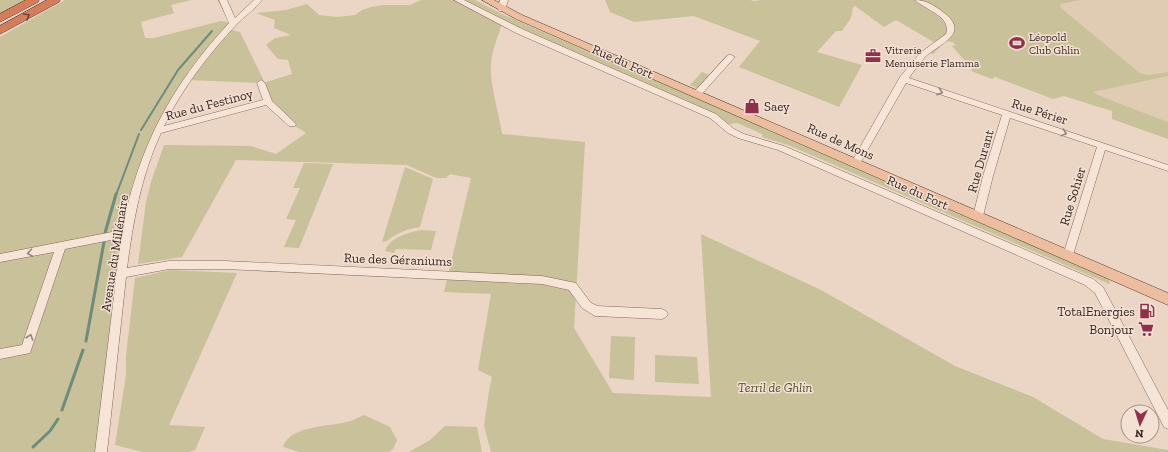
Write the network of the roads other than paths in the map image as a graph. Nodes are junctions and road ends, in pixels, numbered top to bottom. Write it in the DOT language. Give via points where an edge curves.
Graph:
graph roads {
  1 [pos="34,0"];
  2 [pos="55,0"];
  3 [pos="223,0"];
  4 [pos="258,0"];
  5 [pos="458,0"];
  6 [pos="487,0"];
  7 [pos="919,0"];
  8 [pos="503,4"];
  9 [pos="0,19"];
  10 [pos="232,24"];
  11 [pos="0,31"];
  12 [pos="731,57"];
  13 [pos="903,79"];
  14 [pos="261,83"];
  15 [pos="697,94"];
  16 [pos="268,102"];
  17 [pos="1007,114"];
  18 [pos="292,124"];
  19 [pos="158,131"];
  20 [pos="1102,145"];
  21 [pos="856,162"];
  22 [pos="1168,168"];
  23 [pos="978,216"];
  24 [pos="128,233"];
  25 [pos="61,247"];
  26 [pos="1068,255"];
  27 [pos="0,258"];
  28 [pos="121,274"];
  29 [pos="1168,299"];
  30 [pos="662,314"];
  31 [pos="0,354"];
  32 [pos="1168,423"];
  33 [pos="101,452"];
  1 -- 9 [label="highway"];
  11 -- 2 [label="highway, one-way"];
  3 -- 10 [label="street"];
  4 -- 10 [label="street, Avenue du Millénaire"];
  5 -- 32 [label="street, Rue du Fort" via="519,31 713,116 741,136 782,148 1089,282 1099,290"];
  6 -- 8 [label="main road, Rue de Mons"];
  7 -- 13 [label="street" via="948,20 951,32 923,55"];
  8 -- 15 [label="main road, Rue de Mons"];
  10 -- 19 [label="street, Avenue du Millénaire" via="190,75"];
  12 -- 15 [label="street"];
  13 -- 17 [label="street, Rue Périer, one-way"];
  13 -- 21 [label="street"];
  14 -- 16 [label="street, Rue du Festinoy"];
  15 -- 21 [label="main road, Rue de Mons"];
  16 -- 18 [label="street, Rue du Festinoy"];
  16 -- 19 [label="street, Rue du Festinoy"];
  17 -- 20 [label="street, Rue Périer, one-way"];
  17 -- 23 [label="street, Rue Durant"];
  19 -- 24 [label="street, Avenue du Millénaire" via="139,180"];
  20 -- 22 [label="street, Rue Périer"];
  20 -- 26 [label="street, Rue Sohier"];
  21 -- 23 [label="main road, Rue de Mons"];
  23 -- 26 [label="main road, Rue de Mons"];
  24 -- 25 [label="street"];
  24 -- 28 [label="street, Avenue du Millénaire"];
  25 -- 27 [label="street, one-way"];
  31 -- 25 [label="street, one-way" via="26,349"];
  26 -- 29 [label="main road, Rue de Mons"];
  28 -- 30 [label="street, Rue des Géraniums" via="169,265 225,265 542,280 572,286 586,305 595,311"];
  28 -- 33 [label="street, Avenue du Millénaire"];
}
